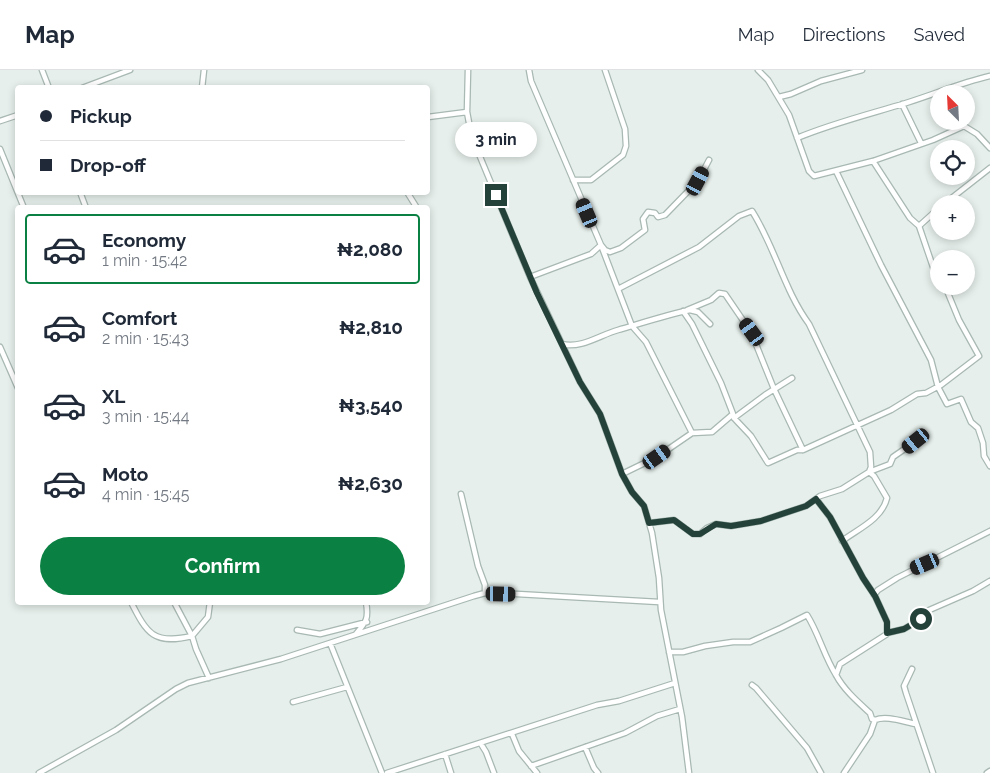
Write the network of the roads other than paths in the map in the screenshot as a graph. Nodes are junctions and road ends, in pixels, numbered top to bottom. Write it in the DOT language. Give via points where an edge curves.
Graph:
graph roads {
  1 [pos="42,70"];
  2 [pos="130,70"];
  3 [pos="204,70"];
  4 [pos="468,70"];
  5 [pos="529,70"];
  6 [pos="605,70"];
  7 [pos="758,70"];
  8 [pos="862,70"];
  9 [pos="990,76"];
  10 [pos="48,85"];
  11 [pos="90,85"];
  12 [pos="202,85"];
  13 [pos="778,97"];
  14 [pos="902,104"];
  15 [pos="467,112"];
  16 [pos="15,116"];
  17 [pos="430,118"];
  18 [pos="0,122"];
  19 [pos="797,138"];
  20 [pos="921,144"];
  21 [pos="990,148"];
  22 [pos="0,149"];
  23 [pos="709,160"];
  24 [pos="873,161"];
  25 [pos="990,168"];
  26 [pos="836,170"];
  27 [pos="573,180"];
  28 [pos="15,188"];
  29 [pos="956,195"];
  30 [pos="930,216"];
  31 [pos="919,226"];
  32 [pos="601,245"];
  33 [pos="930,258"];
  34 [pos="530,277"];
  35 [pos="618,290"];
  36 [pos="949,295"];
  37 [pos="685,311"];
  38 [pos="710,324"];
  39 [pos="632,326"];
  40 [pos="562,344"];
  41 [pos="570,346"];
  42 [pos="0,347"];
  43 [pos="566,352"];
  44 [pos="792,378"];
  45 [pos="15,381"];
  46 [pos="938,387"];
  47 [pos="774,389"];
  48 [pos="734,416"];
  49 [pos="857,425"];
  50 [pos="692,432"];
  51 [pos="919,439"];
  52 [pos="803,450"];
  53 [pos="990,466"];
  54 [pos="869,472"];
  55 [pos="622,474"];
  56 [pos="460,494"];
  57 [pos="816,499"];
  58 [pos="649,523"];
  59 [pos="990,530"];
  60 [pos="842,541"];
  61 [pos="990,581"];
  62 [pos="485,593"];
  63 [pos="874,594"];
  64 [pos="659,602"];
  65 [pos="132,605"];
  66 [pos="176,605"];
  67 [pos="210,605"];
  68 [pos="367,605"];
  69 [pos="367,622"];
  70 [pos="297,630"];
  71 [pos="887,633"];
  72 [pos="355,635"];
  73 [pos="192,636"];
  74 [pos="330,643"];
  75 [pos="669,652"];
  76 [pos="912,669"];
  77 [pos="836,675"];
  78 [pos="209,678"];
  79 [pos="675,683"];
  80 [pos="752,686"];
  81 [pos="347,687"];
  82 [pos="293,702"];
  83 [pos="680,709"];
  84 [pos="875,720"];
  85 [pos="916,724"];
  86 [pos="512,734"];
  87 [pos="481,744"];
  88 [pos="585,747"];
  89 [pos="445,754"];
  90 [pos="531,766"];
  91 [pos="39,773"];
  92 [pos="382,773"];
  93 [pos="387,773"];
  94 [pos="451,773"];
  95 [pos="494,773"];
  96 [pos="537,773"];
  97 [pos="598,773"];
  98 [pos="689,773"];
  99 [pos="822,773"];
  100 [pos="844,773"];
  101 [pos="933,773"];
  1 -- 10 [label="street"];
  2 -- 11 [label="street"];
  3 -- 12 [label="street"];
  4 -- 15 [label="street"];
  5 -- 27 [label="street"];
  6 -- 27 [label="street" via="625,129 624,155 591,180"];
  7 -- 13 [label="street"];
  8 -- 13 [label="street"];
  9 -- 14 [label="street" via="962,82"];
  13 -- 19 [label="street"];
  14 -- 19 [label="street"];
  14 -- 20 [label="street"];
  15 -- 17 [label="street"];
  15 -- 34 [label="street" via="476,147"];
  16 -- 18 [label="street"];
  19 -- 26 [label="street" via="812,174 817,177"];
  20 -- 21 [label="street" via="964,126"];
  20 -- 24 [label="street"];
  22 -- 28 [label="street"];
  23 -- 32 [label="street" via="698,181 666,215 658,217 648,212 643,219 645,230 618,250 610,252"];
  24 -- 26 [label="street"];
  24 -- 31 [label="street" via="910,218"];
  25 -- 29 [label="street"];
  26 -- 46 [label="street" via="931,360"];
  27 -- 32 [label="street"];
  30 -- 31 [label="street"];
  31 -- 33 [label="street"];
  32 -- 34 [label="street" via="591,254"];
  32 -- 35 [label="street"];
  34 -- 40 [label="street"];
  35 -- 39 [label="street"];
  35 -- 49 [label="street" via="699,247 738,216 752,211"];
  36 -- 46 [label="street" via="979,356"];
  37 -- 38 [label="street" via="695,310"];
  37 -- 39 [label="street"];
  37 -- 47 [label="street" via="711,300 718,293 725,294 752,332"];
  37 -- 48 [label="street"];
  39 -- 41 [label="street"];
  39 -- 50 [label="street" via="646,342"];
  40 -- 41 [label="street"];
  40 -- 43 [label="street"];
  41 -- 43 [label="street"];
  42 -- 45 [label="street"];
  43 -- 55 [label="street" via="600,414"];
  44 -- 47 [label="street"];
  46 -- 49 [label="street" via="917,394"];
  46 -- 53 [label="street" via="947,404 961,399 971,422 978,428 984,456"];
  47 -- 48 [label="street"];
  47 -- 52 [label="street"];
  48 -- 50 [label="street" via="712,432"];
  48 -- 52 [label="street" via="768,463"];
  49 -- 52 [label="street"];
  49 -- 54 [label="street" via="872,459"];
  50 -- 55 [label="street" via="657,457"];
  51 -- 54 [label="street" via="893,457 890,464"];
  54 -- 57 [label="street" via="842,489"];
  54 -- 60 [label="street" via="887,498 885,504 875,517"];
  55 -- 58 [label="street" via="644,506"];
  56 -- 62 [label="street"];
  57 -- 58 [label="street" via="806,506 761,521 731,526 716,524 700,534 693,534 674,520"];
  57 -- 60 [label="street"];
  58 -- 64 [label="street" via="659,578"];
  59 -- 63 [label="street" via="897,578"];
  60 -- 63 [label="street"];
  61 -- 71 [label="street" via="973,592 927,611 921,619 904,629"];
  62 -- 64 [label="street"];
  62 -- 72 [label="street"];
  63 -- 71 [label="street" via="887,622"];
  64 -- 75 [label="street"];
  65 -- 73 [label="street" via="140,620 155,636 178,640"];
  66 -- 73 [label="street"];
  67 -- 73 [label="street" via="208,617"];
  68 -- 69 [label="street"];
  69 -- 70 [label="street" via="320,634"];
  69 -- 72 [label="street"];
  71 -- 77 [label="street" via="840,664"];
  72 -- 74 [label="street"];
  73 -- 78 [label="street"];
  74 -- 78 [label="street"];
  74 -- 81 [label="street"];
  75 -- 77 [label="street" via="750,642 807,614"];
  75 -- 79 [label="street"];
  76 -- 85 [label="street" via="904,686"];
  77 -- 84 [label="street"];
  78 -- 91 [label="street" via="176,689 116,730"];
  79 -- 83 [label="street"];
  79 -- 86 [label="street"];
  80 -- 99 [label="street" via="807,748"];
  81 -- 82 [label="street"];
  81 -- 92 [label="street"];
  83 -- 88 [label="street" via="657,716 627,733"];
  83 -- 98 [label="street"];
  84 -- 85 [label="street"];
  84 -- 100 [label="street" via="870,734"];
  85 -- 101 [label="street"];
  86 -- 87 [label="street"];
  86 -- 90 [label="street" via="519,751"];
  87 -- 89 [label="street"];
  87 -- 95 [label="street"];
  88 -- 90 [label="street"];
  88 -- 97 [label="street"];
  89 -- 93 [label="street"];
  89 -- 94 [label="street"];
  90 -- 96 [label="street"];
}
